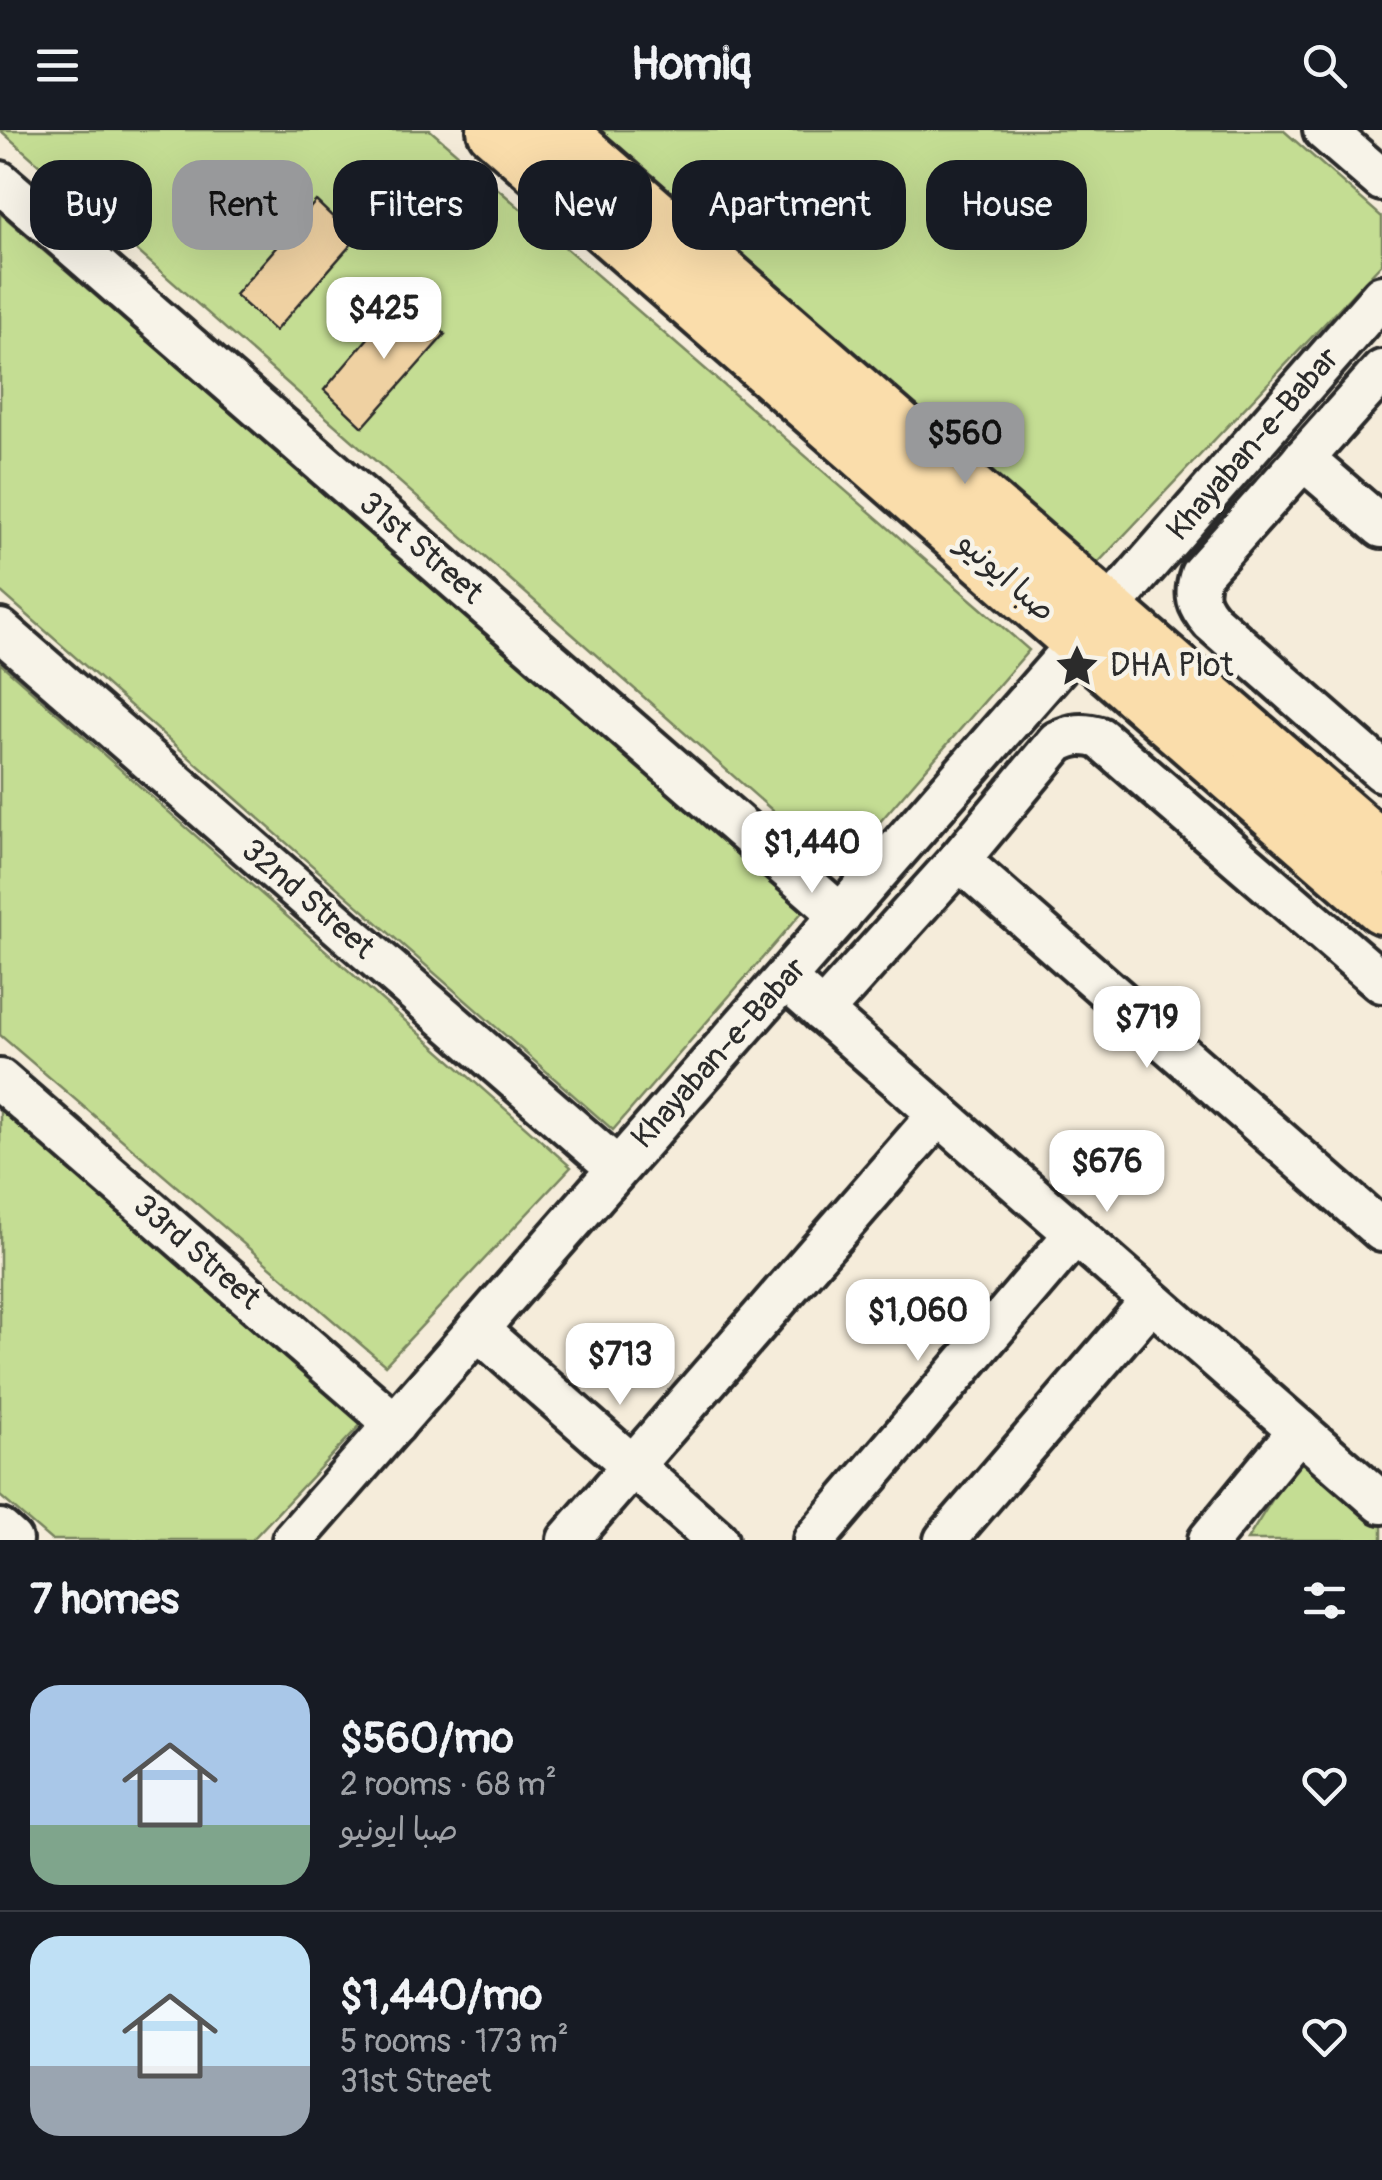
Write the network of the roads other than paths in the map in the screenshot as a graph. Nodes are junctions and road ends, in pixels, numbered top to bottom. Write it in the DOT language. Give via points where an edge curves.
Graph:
graph roads {
  1 [pos="494,130"];
  2 [pos="557,130"];
  3 [pos="1324,130"];
  4 [pos="1382,180"];
  5 [pos="0,182"];
  6 [pos="1382,296"];
  7 [pos="1382,371"];
  8 [pos="1304,459"];
  9 [pos="1382,527"];
  10 [pos="1094,626"];
  11 [pos="0,630"];
  12 [pos="1382,772"];
  13 [pos="1382,849"];
  14 [pos="959,860"];
  15 [pos="1382,907"];
  16 [pos="841,915"];
  17 [pos="785,979"];
  18 [pos="1382,982"];
  19 [pos="822,1012"];
  20 [pos="0,1080"];
  21 [pos="939,1114"];
  22 [pos="617,1168"];
  23 [pos="1382,1231"];
  24 [pos="1075,1234"];
  25 [pos="1151,1301"];
  26 [pos="476,1330"];
  27 [pos="395,1424"];
  28 [pos="1299,1430"];
  29 [pos="633,1467"];
  30 [pos="1382,1503"];
  31 [pos="0,1530"];
  32 [pos="12,1540"];
  33 [pos="293,1540"];
  34 [pos="568,1540"];
  35 [pos="717,1540"];
  36 [pos="814,1540"];
  37 [pos="945,1540"];
  38 [pos="1209,1540"];
  1 -- 10 [label="main road, صبا ایونیو"];
  2 -- 10 [label="main road, صبا ایونیو"];
  3 -- 4 [label="street"];
  5 -- 16 [label="street, 31st Street"];
  6 -- 10 [label="street, Khayaban-e-Babar"];
  7 -- 8 [label="street"];
  8 -- 9 [label="street"];
  8 -- 12 [label="street" via="1201,574 1196,600 1212,622"];
  10 -- 13 [label="main road, صبا ایونیو"];
  10 -- 15 [label="main road, صبا ایونیو"];
  10 -- 16 [label="street, Khayaban-e-Babar"];
  11 -- 22 [label="street, 32nd Street"];
  14 -- 18 [label="street" via="1057,742 1085,733 1100,738"];
  14 -- 19 [label="street"];
  14 -- 23 [label="street"];
  16 -- 17 [label="street, Khayaban-e-Babar"];
  17 -- 19 [label="street"];
  17 -- 22 [label="street, Khayaban-e-Babar"];
  19 -- 21 [label="street"];
  20 -- 27 [label="street, 33rd Street"];
  21 -- 24 [label="street"];
  21 -- 29 [label="street"];
  22 -- 26 [label="street, Khayaban-e-Babar"];
  24 -- 25 [label="street"];
  24 -- 36 [label="street"];
  25 -- 28 [label="street"];
  25 -- 37 [label="street"];
  26 -- 27 [label="street, Khayaban-e-Babar"];
  26 -- 29 [label="street"];
  27 -- 33 [label="street, Khayaban-e-Babar"];
  28 -- 30 [label="street"];
  28 -- 38 [label="street"];
  29 -- 34 [label="street"];
  29 -- 35 [label="street"];
  31 -- 32 [label="street"];
}
